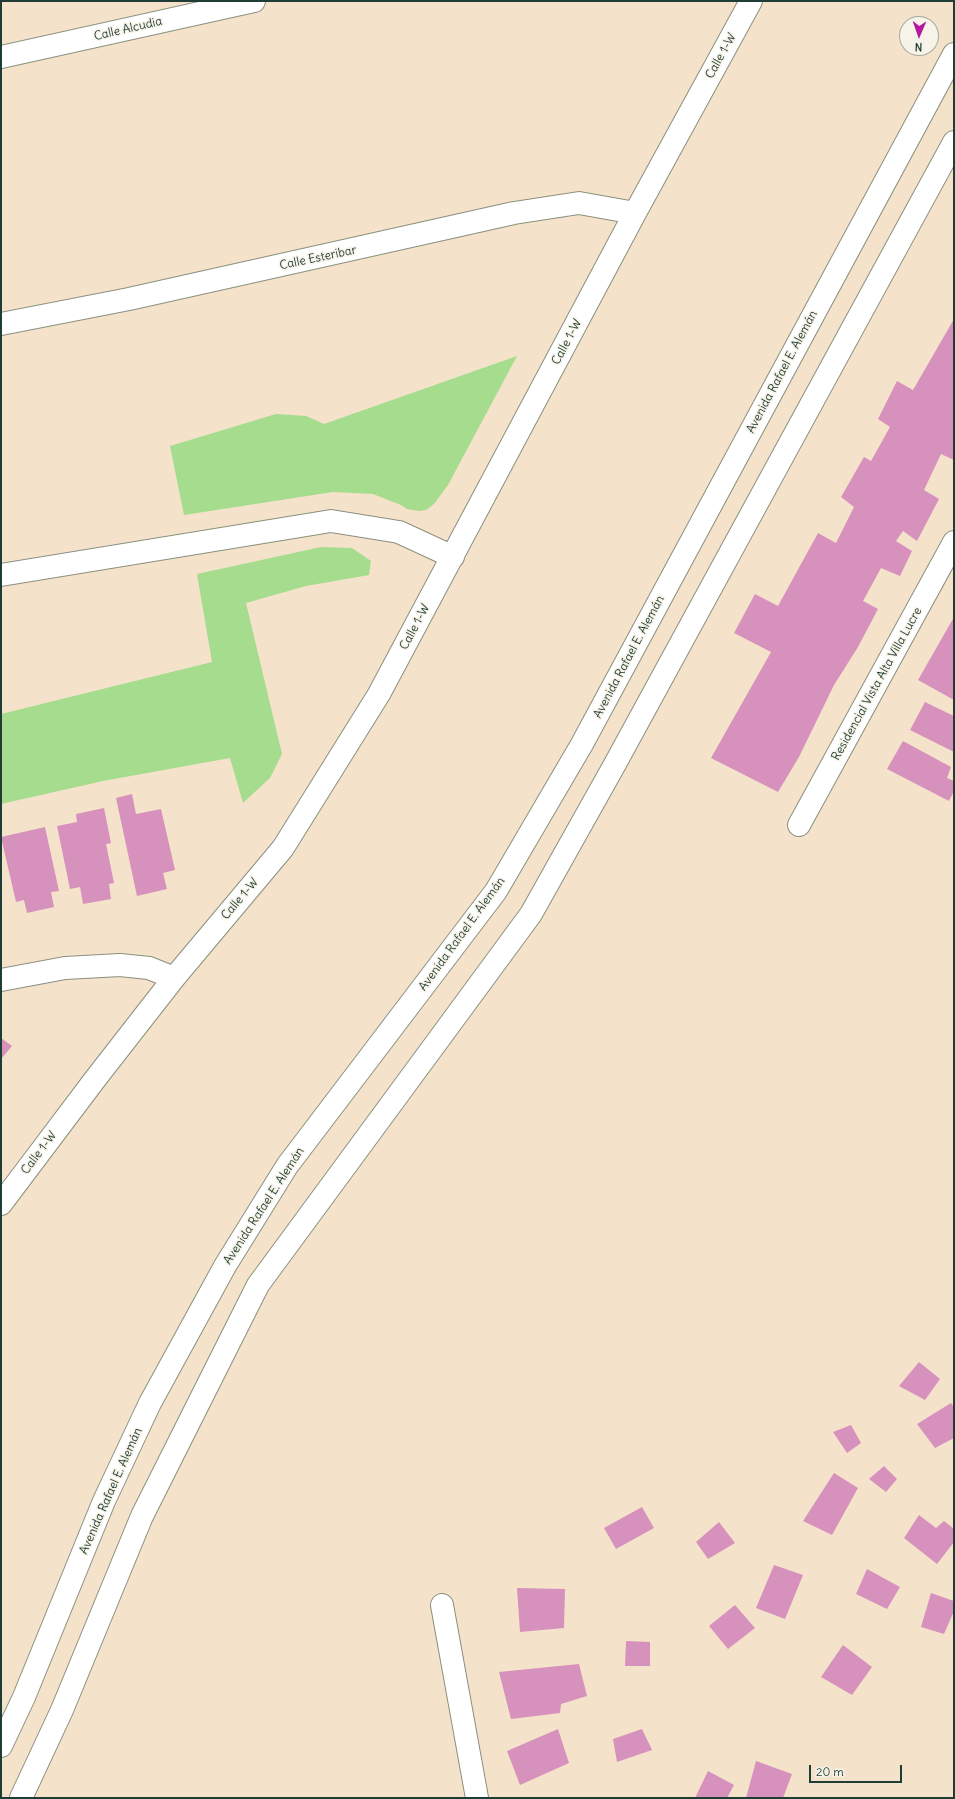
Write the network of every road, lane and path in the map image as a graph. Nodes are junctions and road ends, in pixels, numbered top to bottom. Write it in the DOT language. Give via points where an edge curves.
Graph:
graph roads {
  1 [pos="254,1"];
  2 [pos="751,1"];
  3 [pos="954,54"];
  4 [pos="1,57"];
  5 [pos="954,142"];
  6 [pos="635,213"];
  7 [pos="1,324"];
  8 [pos="954,542"];
  9 [pos="453,558"];
  10 [pos="1,574"];
  11 [pos="799,825"];
  12 [pos="174,978"];
  13 [pos="1,980"];
  14 [pos="1,1204"];
  15 [pos="442,1605"];
  16 [pos="1,1746"];
  17 [pos="21,1798"];
  18 [pos="477,1798"];
  1 -- 4 [label="main road, Calle Alcudia"];
  2 -- 6 [label="main road, Calle 1-W"];
  3 -- 16 [label="main road, Avenida Rafael E. Alemán" via="582,744 496,892 287,1166 225,1266 150,1403 104,1501 24,1697"];
  5 -- 17 [label="main road" via="616,764 531,914 258,1285 142,1516 62,1710"];
  6 -- 7 [label="main road, Calle Esteribar" via="579,203 514,213 129,299"];
  6 -- 9 [label="main road, Calle 1-W"];
  8 -- 11 [label="main road, Residencial Vista Alta Villa Lucre"];
  9 -- 10 [label="main road" via="399,532 331,521"];
  9 -- 12 [label="main road, Calle 1-W" via="379,694 283,848"];
  12 -- 13 [label="main road" via="149,968 120,966 65,968"];
  12 -- 14 [label="main road, Calle 1-W"];
  15 -- 18 [label="main road"];
}
